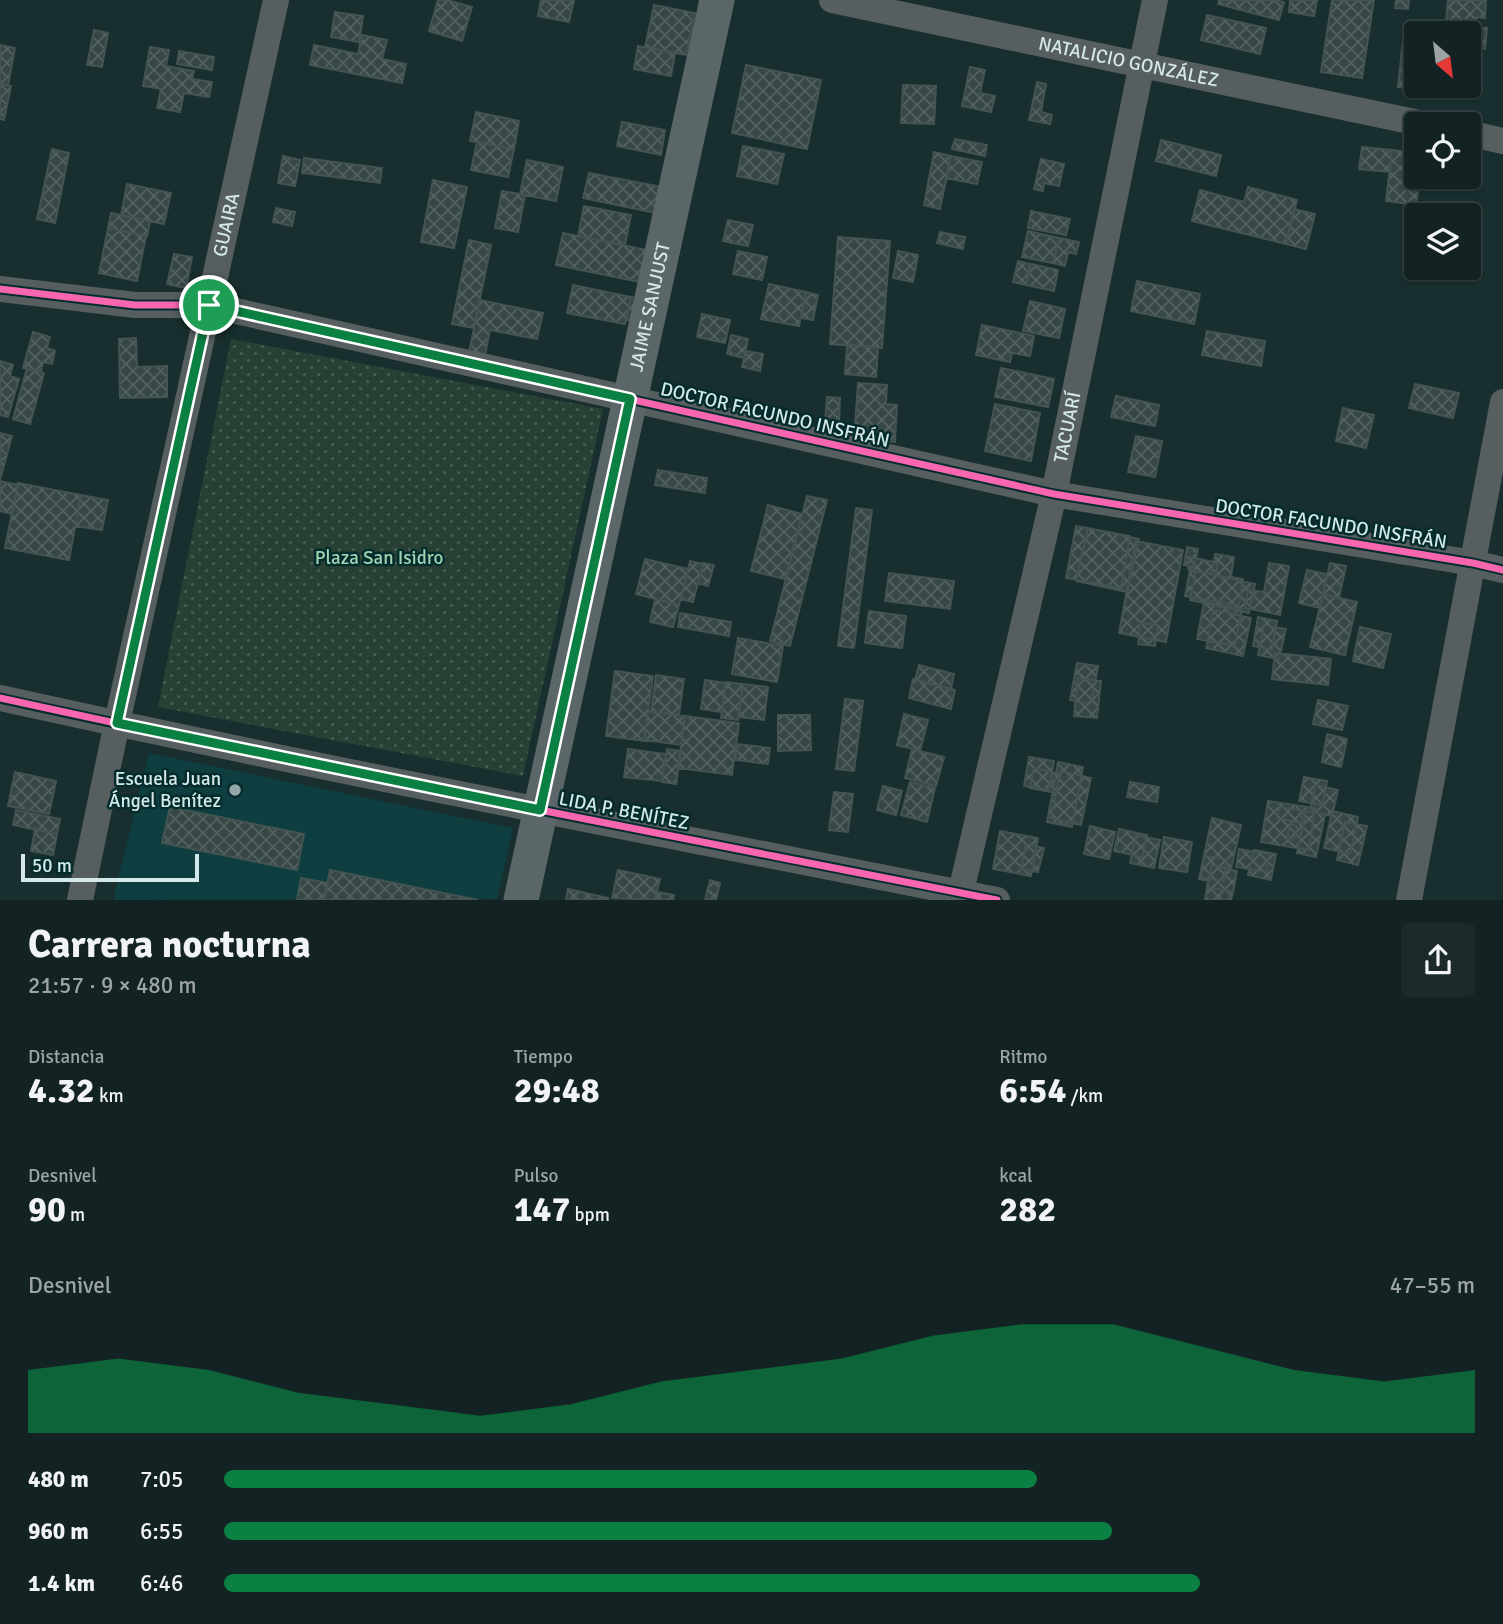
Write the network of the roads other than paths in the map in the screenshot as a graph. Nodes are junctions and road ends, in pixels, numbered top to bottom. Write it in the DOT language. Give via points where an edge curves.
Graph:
graph roads {
  1 [pos="276,0"];
  2 [pos="717,0"];
  3 [pos="832,0"];
  4 [pos="1155,0"];
  5 [pos="1141,66"];
  6 [pos="1404,120"];
  7 [pos="1481,136"];
  8 [pos="1503,141"];
  9 [pos="0,289"];
  10 [pos="209,305"];
  11 [pos="630,399"];
  12 [pos="1503,402"];
  13 [pos="1054,494"];
  14 [pos="1473,563"];
  15 [pos="1503,570"];
  16 [pos="0,698"];
  17 [pos="117,723"];
  18 [pos="540,810"];
  19 [pos="960,896"];
  20 [pos="80,900"];
  21 [pos="521,900"];
  22 [pos="997,900"];
  23 [pos="1409,900"];
  1 -- 10 [label="street, GUAIRA"];
  2 -- 11 [label="main road, JAIME SANJUST"];
  3 -- 5 [label="street, NATALICIO GONZÁLEZ"];
  4 -- 5 [label="street, TACUARÍ"];
  5 -- 6 [label="street, NATALICIO GONZÁLEZ"];
  5 -- 13 [label="street, TACUARÍ"];
  7 -- 8 [label="street"];
  9 -- 10 [label="street, DOCTOR FACUNDO INSFRÁN" via="135,304"];
  10 -- 11 [label="street, DOCTOR FACUNDO INSFRÁN"];
  10 -- 17 [label="street, GUAIRA"];
  11 -- 13 [label="street, DOCTOR FACUNDO INSFRÁN"];
  11 -- 18 [label="main road, JAIME SANJUST"];
  12 -- 14 [label="street"];
  13 -- 14 [label="street, DOCTOR FACUNDO INSFRÁN"];
  13 -- 19 [label="street, TACUARÍ"];
  14 -- 15 [label="street, DOCTOR FACUNDO INSFRÁN"];
  14 -- 23 [label="street"];
  16 -- 17 [label="street, LIDA P. BENÍTEZ"];
  17 -- 18 [label="street, LIDA P. BENÍTEZ"];
  17 -- 20 [label="street, GUAIRA"];
  18 -- 19 [label="street, LIDA P. BENÍTEZ"];
  18 -- 21 [label="main road, JAIME SANJUST"];
  19 -- 22 [label="street, LIDA P. BENÍTEZ"];
}
